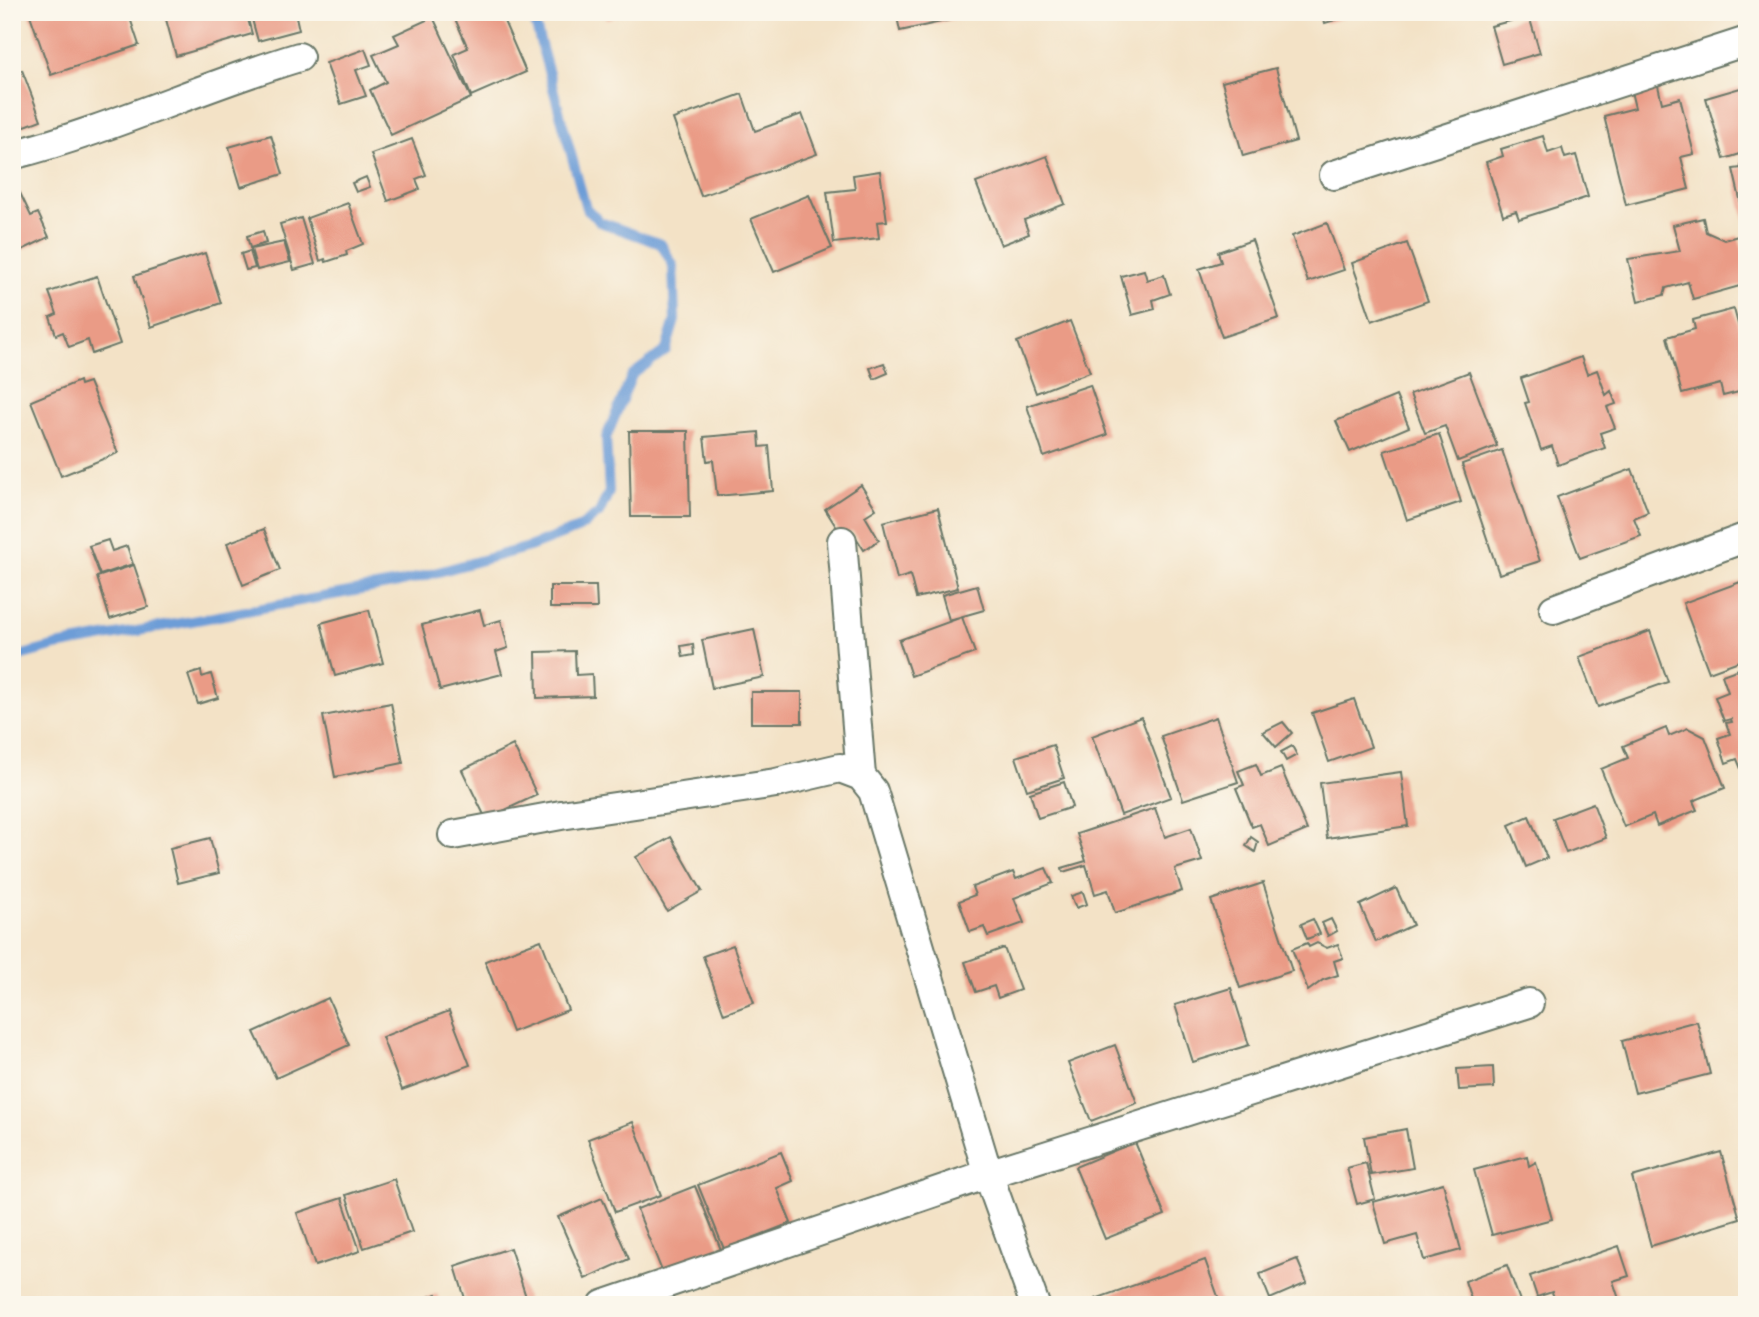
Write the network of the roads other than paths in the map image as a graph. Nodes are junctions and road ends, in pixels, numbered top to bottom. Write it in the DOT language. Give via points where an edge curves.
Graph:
graph roads {
  1 [pos="1747,41"];
  2 [pos="299,57"];
  3 [pos="12,155"];
  4 [pos="1334,175"];
  5 [pos="1747,537"];
  6 [pos="842,541"];
  7 [pos="1554,609"];
  8 [pos="860,776"];
  9 [pos="453,835"];
  10 [pos="1529,1003"];
  11 [pos="988,1174"];
  12 [pos="603,1305"];
  13 [pos="1035,1305"];
  1 -- 4 [label="street"];
  2 -- 3 [label="street" via="226,79 56,144"];
  5 -- 7 [label="street"];
  6 -- 8 [label="street"];
  8 -- 9 [label="street" via="840,768 776,783"];
  8 -- 11 [label="street" via="873,792"];
  10 -- 11 [label="street"];
  11 -- 12 [label="street"];
  11 -- 13 [label="street"];
}
